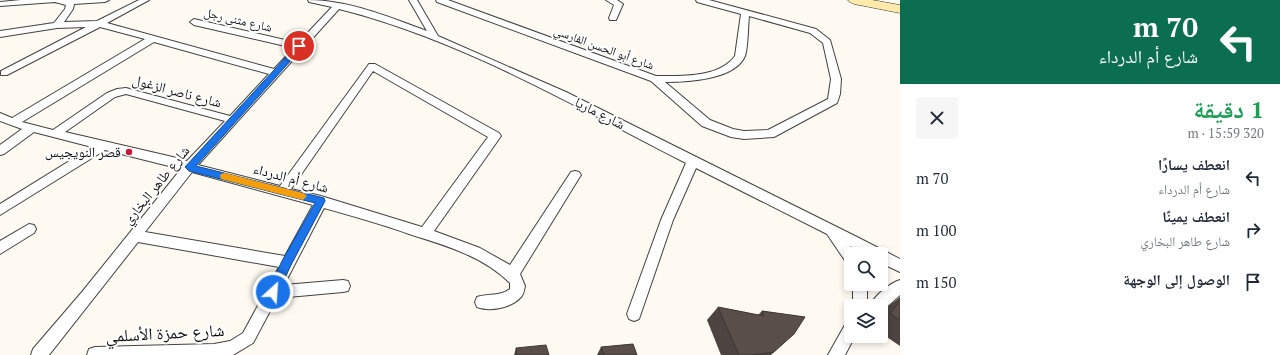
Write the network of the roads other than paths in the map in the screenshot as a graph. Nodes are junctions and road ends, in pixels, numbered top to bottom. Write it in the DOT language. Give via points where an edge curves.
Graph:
graph roads {
  1 [pos="105,0"];
  2 [pos="145,0"];
  3 [pos="314,0"];
  4 [pos="413,0"];
  5 [pos="440,0"];
  6 [pos="610,0"];
  7 [pos="700,0"];
  8 [pos="854,0"];
  9 [pos="884,0"];
  10 [pos="68,2"];
  11 [pos="900,3"];
  12 [pos="0,4"];
  13 [pos="337,6"];
  14 [pos="900,9"];
  15 [pos="745,13"];
  16 [pos="613,18"];
  17 [pos="194,22"];
  18 [pos="100,24"];
  19 [pos="57,25"];
  20 [pos="0,34"];
  21 [pos="434,36"];
  22 [pos="152,39"];
  23 [pos="299,46"];
  24 [pos="276,72"];
  25 [pos="4,73"];
  26 [pos="655,79"];
  27 [pos="0,116"];
  28 [pos="233,120"];
  29 [pos="12,123"];
  30 [pos="32,128"];
  31 [pos="55,134"];
  32 [pos="102,146"];
  33 [pos="0,151"];
  34 [pos="693,161"];
  35 [pos="189,167"];
  36 [pos="575,175"];
  37 [pos="283,191"];
  38 [pos="321,201"];
  39 [pos="0,210"];
  40 [pos="29,229"];
  41 [pos="831,229"];
  42 [pos="425,233"];
  43 [pos="134,236"];
  44 [pos="864,247"];
  45 [pos="0,248"];
  46 [pos="844,248"];
  47 [pos="888,260"];
  48 [pos="287,262"];
  49 [pos="900,266"];
  50 [pos="512,274"];
  51 [pos="343,286"];
  52 [pos="900,286"];
  53 [pos="273,292"];
  54 [pos="885,299"];
  55 [pos="482,302"];
  56 [pos="634,314"];
  57 [pos="844,341"];
  58 [pos="39,355"];
  59 [pos="95,355"];
  60 [pos="836,355"];
  1 -- 10 [label="street"];
  2 -- 18 [label="street"];
  3 -- 13 [label="street, شارع ماريا"];
  4 -- 21 [label="street"];
  5 -- 26 [label="street, شارع أبو الحسن الفارسي"];
  6 -- 16 [label="street" via="619,4"];
  7 -- 15 [label="street"];
  8 -- 14 [label="main road"];
  9 -- 11 [label="main road"];
  10 -- 12 [label="street" via="55,0"];
  10 -- 19 [label="street" via="69,9"];
  13 -- 21 [label="street, شارع ماريا" via="379,16"];
  13 -- 23 [label="street, شارع طاهر البخاري"];
  15 -- 26 [label="street, شارع أبو الحسن الفارسي" via="740,56 732,66 698,76"];
  15 -- 26 [label="street" via="813,31 824,38 836,83 833,101 770,134 744,135 731,133 706,123"];
  17 -- 23 [label="street, شارع مثنى رجل"];
  18 -- 19 [label="street"];
  18 -- 22 [label="street"];
  18 -- 25 [label="street"];
  19 -- 20 [label="street"];
  21 -- 34 [label="street, شارع ماريا" via="525,76"];
  22 -- 24 [label="street"];
  22 -- 29 [label="street"];
  23 -- 24 [label="street, شارع طاهر البخاري"];
  24 -- 28 [label="street, شارع طاهر البخاري"];
  27 -- 29 [label="street, شارع أم الدرداء"];
  28 -- 31 [label="street, شارع ناصر الزغول" via="122,91 111,95"];
  28 -- 35 [label="street, شارع طاهر البخاري"];
  29 -- 30 [label="street, شارع أم الدرداء"];
  30 -- 31 [label="street, شارع أم الدرداء"];
  30 -- 33 [label="street"];
  31 -- 32 [label="street, شارع أم الدرداء"];
  32 -- 35 [label="street, شارع أم الدرداء" via="158,157"];
  32 -- 39 [label="street"];
  34 -- 41 [label="street, شارع ماريا"];
  34 -- 56 [label="street" via="667,220"];
  35 -- 37 [label="street, شارع أم الدرداء"];
  35 -- 43 [label="street, شارع طاهر البخاري"];
  36 -- 50 [label="street"];
  37 -- 38 [label="street, شارع أم الدرداء"];
  37 -- 42 [label="street" via="372,66 495,136"];
  38 -- 42 [label="street, شارع أم الدرداء"];
  38 -- 48 [label="street, شارع حمزة الأسلمي"];
  40 -- 45 [label="street"];
  41 -- 44 [label="street, شارع ماريا"];
  41 -- 46 [label="street"];
  42 -- 50 [label="street, شارع أم الدرداء" via="483,255"];
  43 -- 48 [label="street"];
  43 -- 58 [label="street, شارع طاهر البخاري"];
  47 -- 49 [label="street"];
  48 -- 53 [label="street, شارع حمزة الأسلمي"];
  50 -- 55 [label="street" via="517,284 514,296 505,300"];
  51 -- 53 [label="street"];
  52 -- 54 [label="street"];
  53 -- 59 [label="street, شارع حمزة الأسلمي" via="248,338 229,350"];
  57 -- 60 [label="street"];
}
